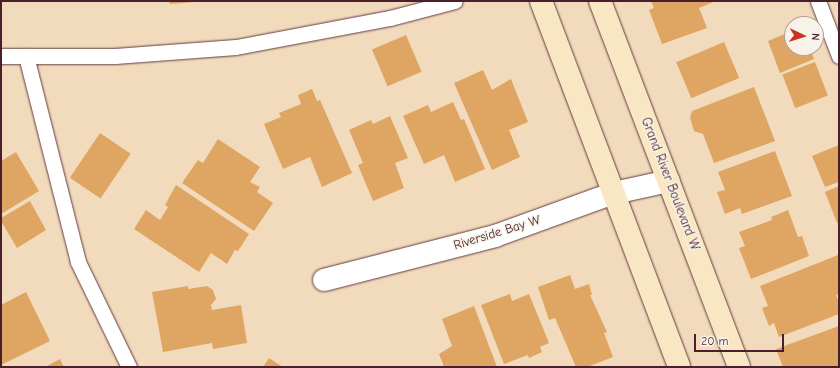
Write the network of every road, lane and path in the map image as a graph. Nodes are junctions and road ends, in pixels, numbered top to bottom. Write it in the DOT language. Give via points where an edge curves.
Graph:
graph roads {
  1 [pos="455,1"];
  2 [pos="540,1"];
  3 [pos="600,1"];
  4 [pos="818,1"];
  5 [pos="1,56"];
  6 [pos="26,56"];
  7 [pos="839,56"];
  8 [pos="668,181"];
  9 [pos="614,193"];
  10 [pos="324,280"];
  11 [pos="129,367"];
  12 [pos="679,367"];
  13 [pos="739,367"];
  1 -- 6 [label="lane" via="390,18 236,47 115,56"];
  2 -- 9 [label="street"];
  3 -- 8 [label="street, Grand River Boulevard W"];
  4 -- 7 [label="lane"];
  5 -- 6 [label="lane"];
  6 -- 11 [label="lane" via="78,262"];
  8 -- 9 [label="street, Riverside Bay W"];
  8 -- 13 [label="street, Grand River Boulevard W"];
  9 -- 10 [label="street, Riverside Bay W" via="495,236"];
  9 -- 12 [label="street"];
}
